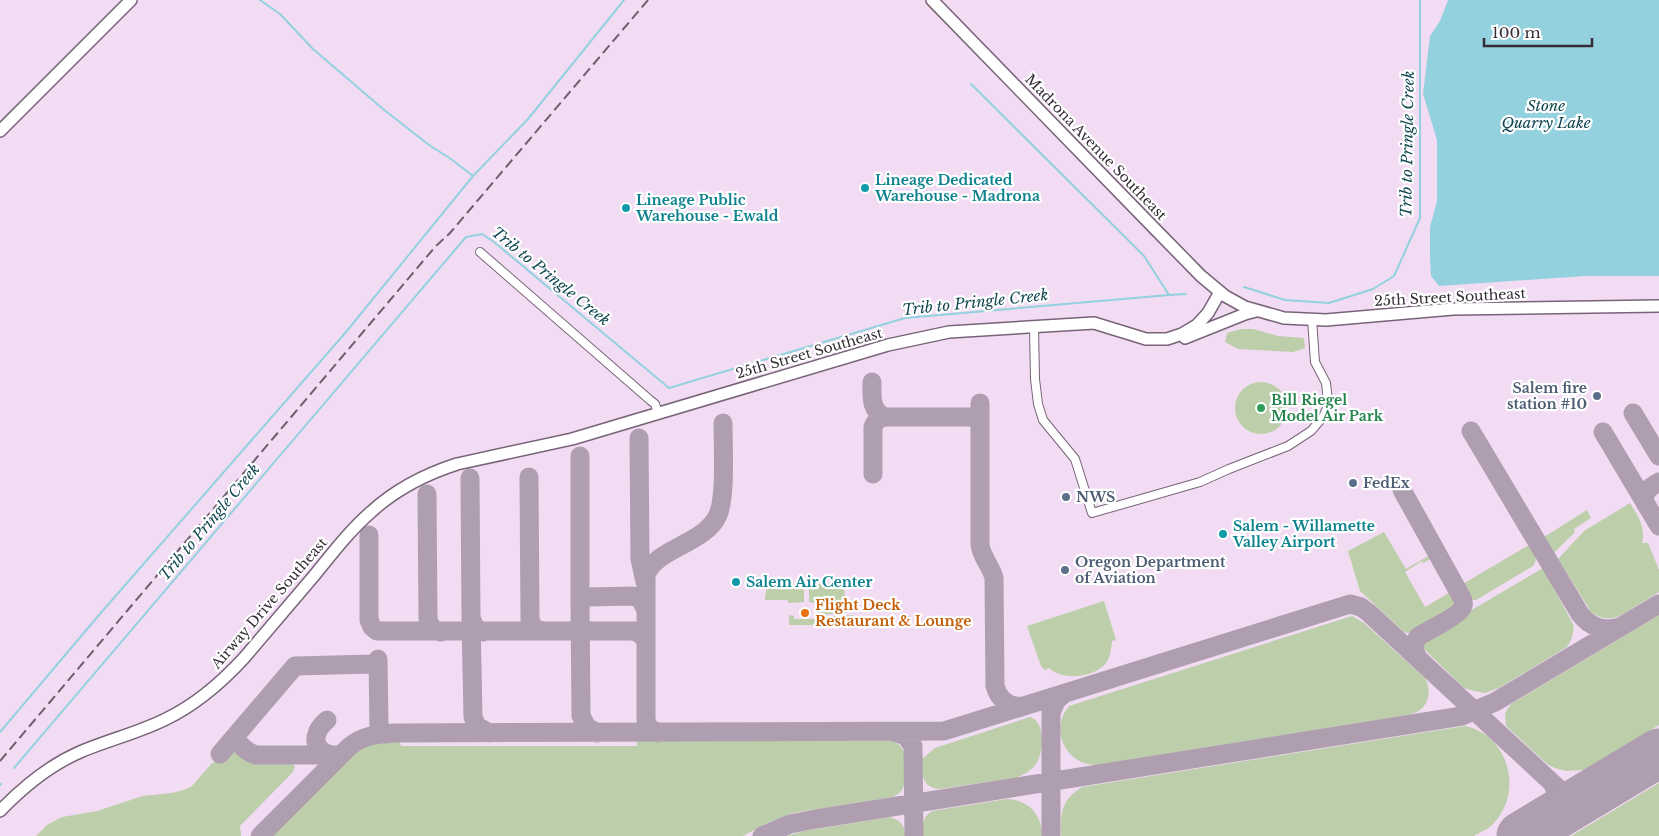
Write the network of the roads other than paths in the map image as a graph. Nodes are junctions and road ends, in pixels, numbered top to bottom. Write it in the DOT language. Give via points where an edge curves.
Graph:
graph roads {
  1 [pos="131,0"];
  2 [pos="932,0"];
  3 [pos="0,131"];
  4 [pos="480,252"];
  5 [pos="1220,292"];
  6 [pos="1659,306"];
  7 [pos="1245,307"];
  8 [pos="1256,311"];
  9 [pos="1312,320"];
  10 [pos="1034,327"];
  11 [pos="1167,338"];
  12 [pos="658,413"];
  13 [pos="398,492"];
  14 [pos="0,811"];
  1 -- 3 [label="street"];
  2 -- 5 [label="street, Madrona Avenue Southeast"];
  4 -- 12 [label="street" via="655,404"];
  5 -- 7 [label="street, Madrona Avenue Southeast"];
  5 -- 11 [label="street, 25th Street Southeast" via="1197,325"];
  6 -- 9 [label="street, 25th Street Southeast" via="1453,309"];
  7 -- 8 [label="street, 25th Street Southeast"];
  8 -- 9 [label="street, 25th Street Southeast"];
  8 -- 11 [label="street" via="1183,339 1174,341"];
  9 -- 10 [label="street" via="1315,362 1326,383 1328,401 1323,417 1310,432 1288,446 1200,482 1092,513 1074,459 1043,420 1038,404"];
  10 -- 11 [label="street, 25th Street Southeast" via="1094,323 1146,339"];
  10 -- 12 [label="street, 25th Street Southeast" via="930,335"];
  12 -- 13 [label="street, 25th Street Southeast" via="572,439 457,464"];
  13 -- 14 [label="street, Airway Drive Southeast" via="355,528 244,658 207,694 165,720 78,753 50,768"];
}
